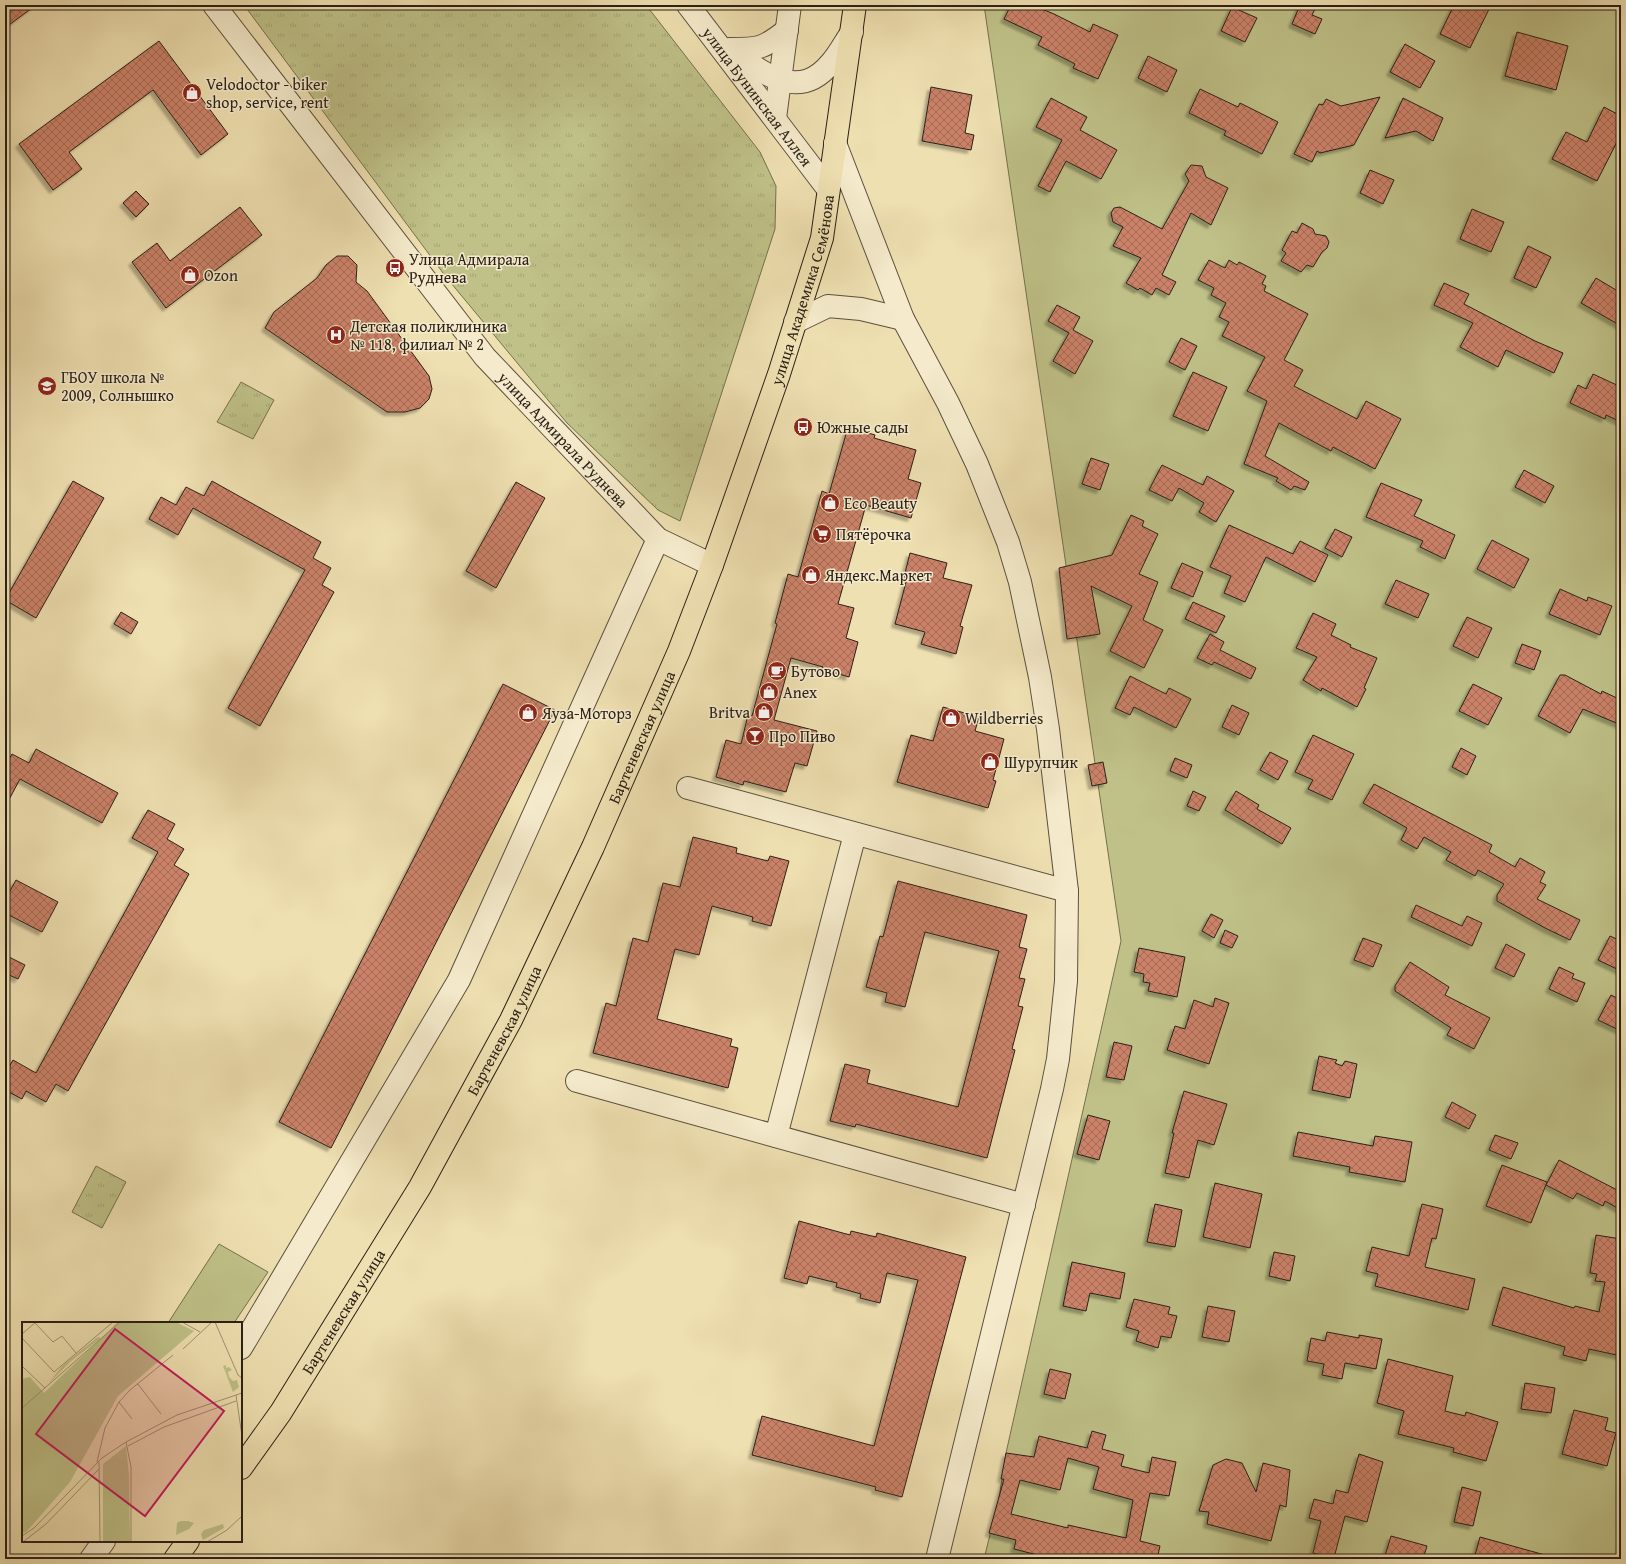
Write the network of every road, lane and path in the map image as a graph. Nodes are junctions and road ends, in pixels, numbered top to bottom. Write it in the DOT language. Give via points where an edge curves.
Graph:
graph roads {
  1 [pos="214,5"];
  2 [pos="688,5"];
  3 [pos="790,5"];
  4 [pos="856,5"];
  5 [pos="787,30"];
  6 [pos="852,32"];
  7 [pos="722,45"];
  8 [pos="780,79"];
  9 [pos="775,118"];
  10 [pos="835,142"];
  11 [pos="828,189"];
  12 [pos="902,319"];
  13 [pos="795,322"];
  14 [pos="658,538"];
  15 [pos="712,565"];
  16 [pos="688,788"];
  17 [pos="855,834"];
  18 [pos="1067,891"];
  19 [pos="577,1081"];
  20 [pos="776,1136"];
  21 [pos="1024,1205"];
  22 [pos="242,1346"];
  23 [pos="242,1467"];
  24 [pos="103,1542"];
  25 [pos="187,1542"];
  26 [pos="90,1559"];
  27 [pos="175,1559"];
  28 [pos="937,1559"];
  1 -- 14 [label="street, улица Адмирала Руднева" via="485,357"];
  2 -- 7 [label="street, улица Бунинская Аллея"];
  3 -- 5 [label="street"];
  4 -- 6 [label="main road, улица Академика Семёнова"];
  5 -- 7 [label="street" via="770,43 754,49"];
  5 -- 8 [label="street"];
  6 -- 8 [label="street" via="820,75 806,83 788,83"];
  6 -- 10 [label="main road, улица Академика Семёнова"];
  7 -- 8 [label="street" via="758,70"];
  7 -- 9 [label="street, улица Бунинская Аллея"];
  8 -- 9 [label="street"];
  9 -- 11 [label="street, улица Бунинская Аллея"];
  10 -- 11 [label="main road, улица Академика Семёнова"];
  10 -- 12 [label="street"];
  11 -- 13 [label="main road, улица Академика Семёнова" via="822,238"];
  12 -- 13 [label="street" via="861,309 828,306"];
  12 -- 18 [label="street" via="948,403 977,464 1008,542 1020,582 1048,729"];
  13 -- 15 [label="main road, улица Академика Семёнова"];
  14 -- 15 [label="street, улица Адмирала Руднева"];
  14 -- 22 [label="street" via="459,980"];
  15 -- 23 [label="main road, Бартеневская улица" via="679,651 593,847 511,1020 420,1187 281,1412"];
  16 -- 17 [label="street"];
  17 -- 18 [label="street"];
  17 -- 20 [label="street"];
  18 -- 21 [label="street" via="1066,981 1058,1059"];
  19 -- 20 [label="street"];
  20 -- 21 [label="street"];
  21 -- 28 [label="street"];
  24 -- 26 [label="street"];
  25 -- 27 [label="main road"];
}
